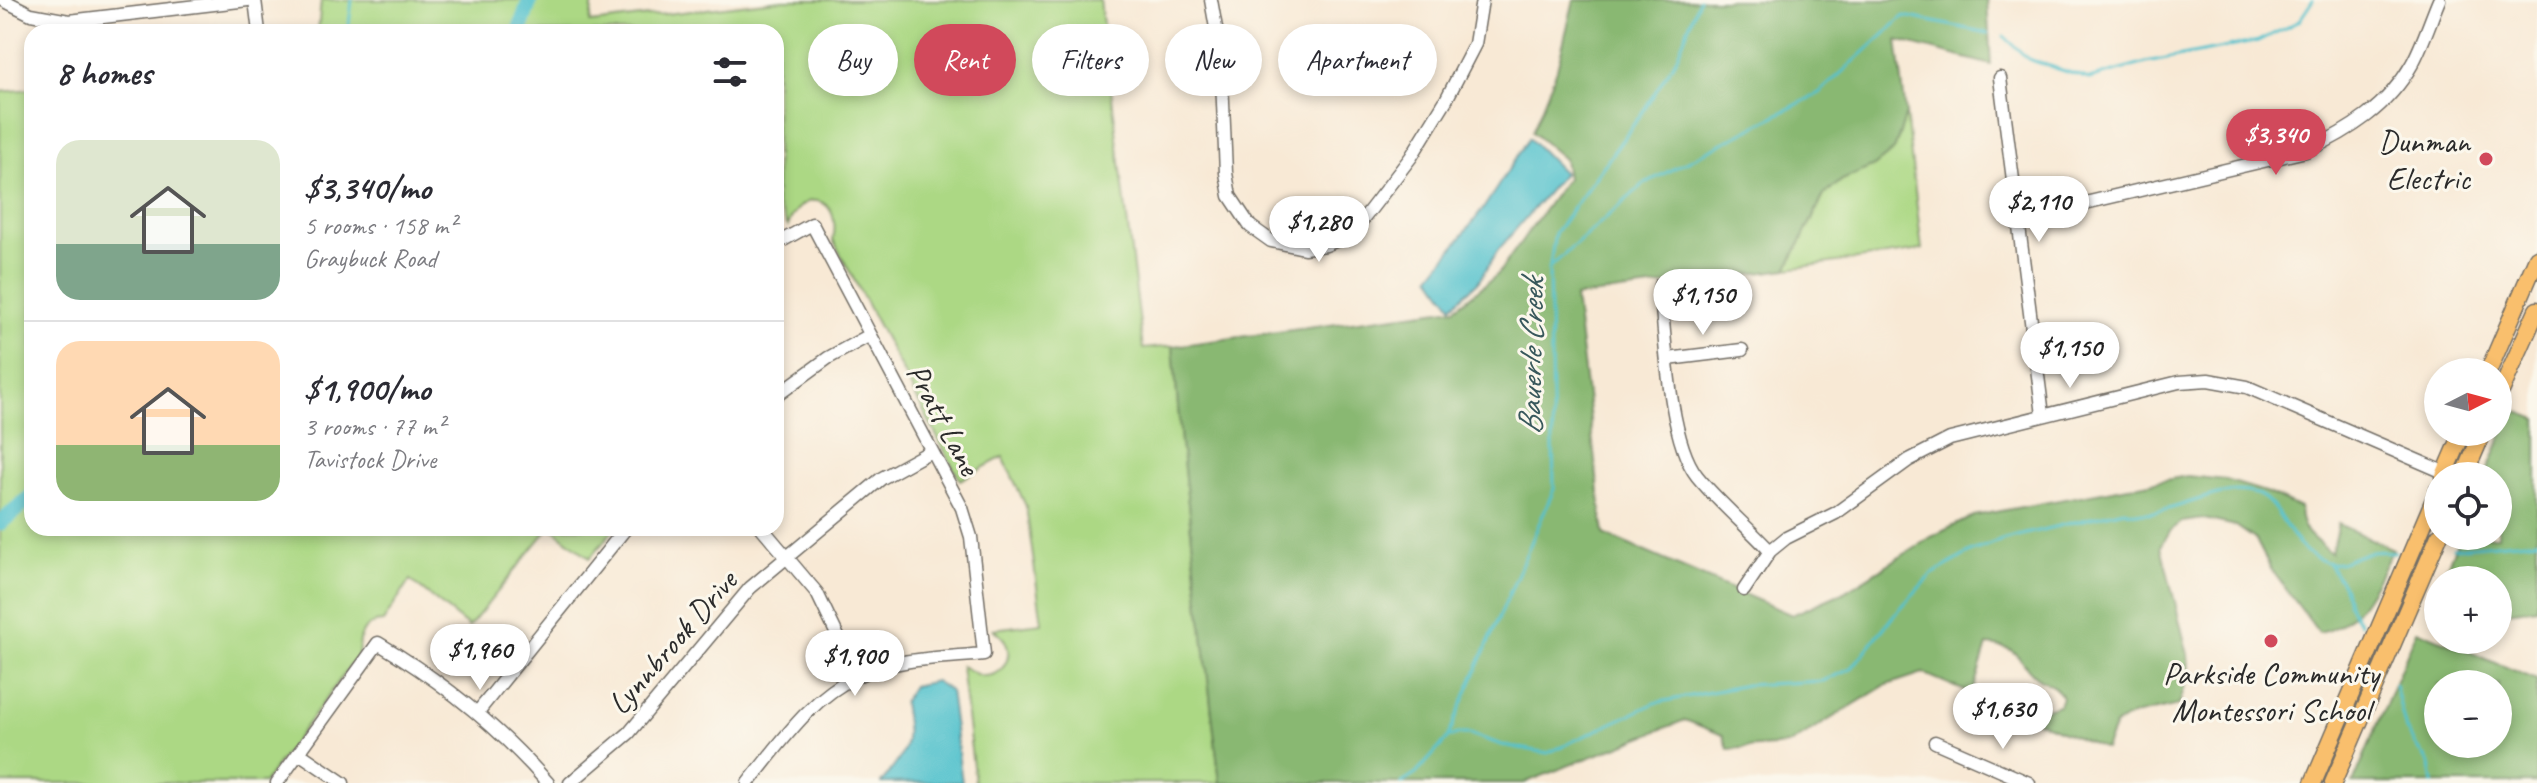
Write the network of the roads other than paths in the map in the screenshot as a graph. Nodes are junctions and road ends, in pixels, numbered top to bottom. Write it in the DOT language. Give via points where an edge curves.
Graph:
graph roads {
  1 [pos="3,0"];
  2 [pos="248,0"];
  3 [pos="255,0"];
  4 [pos="1211,0"];
  5 [pos="1482,0"];
  6 [pos="2439,0"];
  7 [pos="145,6"];
  8 [pos="258,24"];
  9 [pos="2000,78"];
  10 [pos="2017,219"];
  11 [pos="784,240"];
  12 [pos="2537,258"];
  13 [pos="1660,285"];
  14 [pos="2537,310"];
  15 [pos="870,335"];
  16 [pos="1742,350"];
  17 [pos="2494,358"];
  18 [pos="1668,359"];
  19 [pos="2512,366"];
  20 [pos="784,390"];
  21 [pos="2043,415"];
  22 [pos="931,451"];
  23 [pos="2424,465"];
  24 [pos="2424,523"];
  25 [pos="620,536"];
  26 [pos="769,536"];
  27 [pos="2433,550"];
  28 [pos="1770,551"];
  29 [pos="787,556"];
  30 [pos="1744,590"];
  31 [pos="857,676"];
  32 [pos="477,713"];
  33 [pos="2338,724"];
  34 [pos="2355,731"];
  35 [pos="1935,742"];
  36 [pos="299,753"];
  37 [pos="277,783"];
  38 [pos="343,783"];
  39 [pos="548,783"];
  40 [pos="570,783"];
  41 [pos="748,783"];
  42 [pos="2029,783"];
  43 [pos="2313,783"];
  44 [pos="2333,783"];
  1 -- 7 [label="street" via="59,21"];
  2 -- 7 [label="street"];
  3 -- 8 [label="street"];
  4 -- 5 [label="street" via="1221,56 1230,196 1250,226 1271,241 1304,248 1342,238 1411,157 1475,44"];
  6 -- 10 [label="street" via="2412,64 2394,91 2342,134 2306,151"];
  9 -- 10 [label="street"];
  10 -- 21 [label="street"];
  11 -- 15 [label="street, Pratt Lane" via="812,224"];
  12 -- 17 [label="main road"];
  13 -- 18 [label="street"];
  14 -- 19 [label="main road"];
  15 -- 20 [label="street"];
  15 -- 22 [label="street, Pratt Lane"];
  16 -- 18 [label="street"];
  18 -- 28 [label="street" via="1676,427 1688,462"];
  21 -- 23 [label="street" via="2179,382 2208,380 2270,396"];
  21 -- 28 [label="street" via="1928,449"];
  22 -- 29 [label="street, Lynnbrook Drive" via="882,478"];
  22 -- 31 [label="street, Pratt Lane" via="969,528 984,654 900,663"];
  24 -- 33 [label="main road"];
  25 -- 32 [label="street"];
  26 -- 29 [label="street"];
  27 -- 34 [label="main road"];
  28 -- 30 [label="street"];
  29 -- 31 [label="street" via="823,603"];
  29 -- 40 [label="street, Lynnbrook Drive" via="739,599 629,733"];
  31 -- 41 [label="street" via="809,709"];
  32 -- 36 [label="street" via="429,674 378,643"];
  32 -- 39 [label="street"];
  33 -- 34 [label="main road"];
  33 -- 43 [label="main road"];
  34 -- 44 [label="main road"];
  35 -- 42 [label="street"];
  36 -- 37 [label="street"];
  36 -- 38 [label="street"];
}
